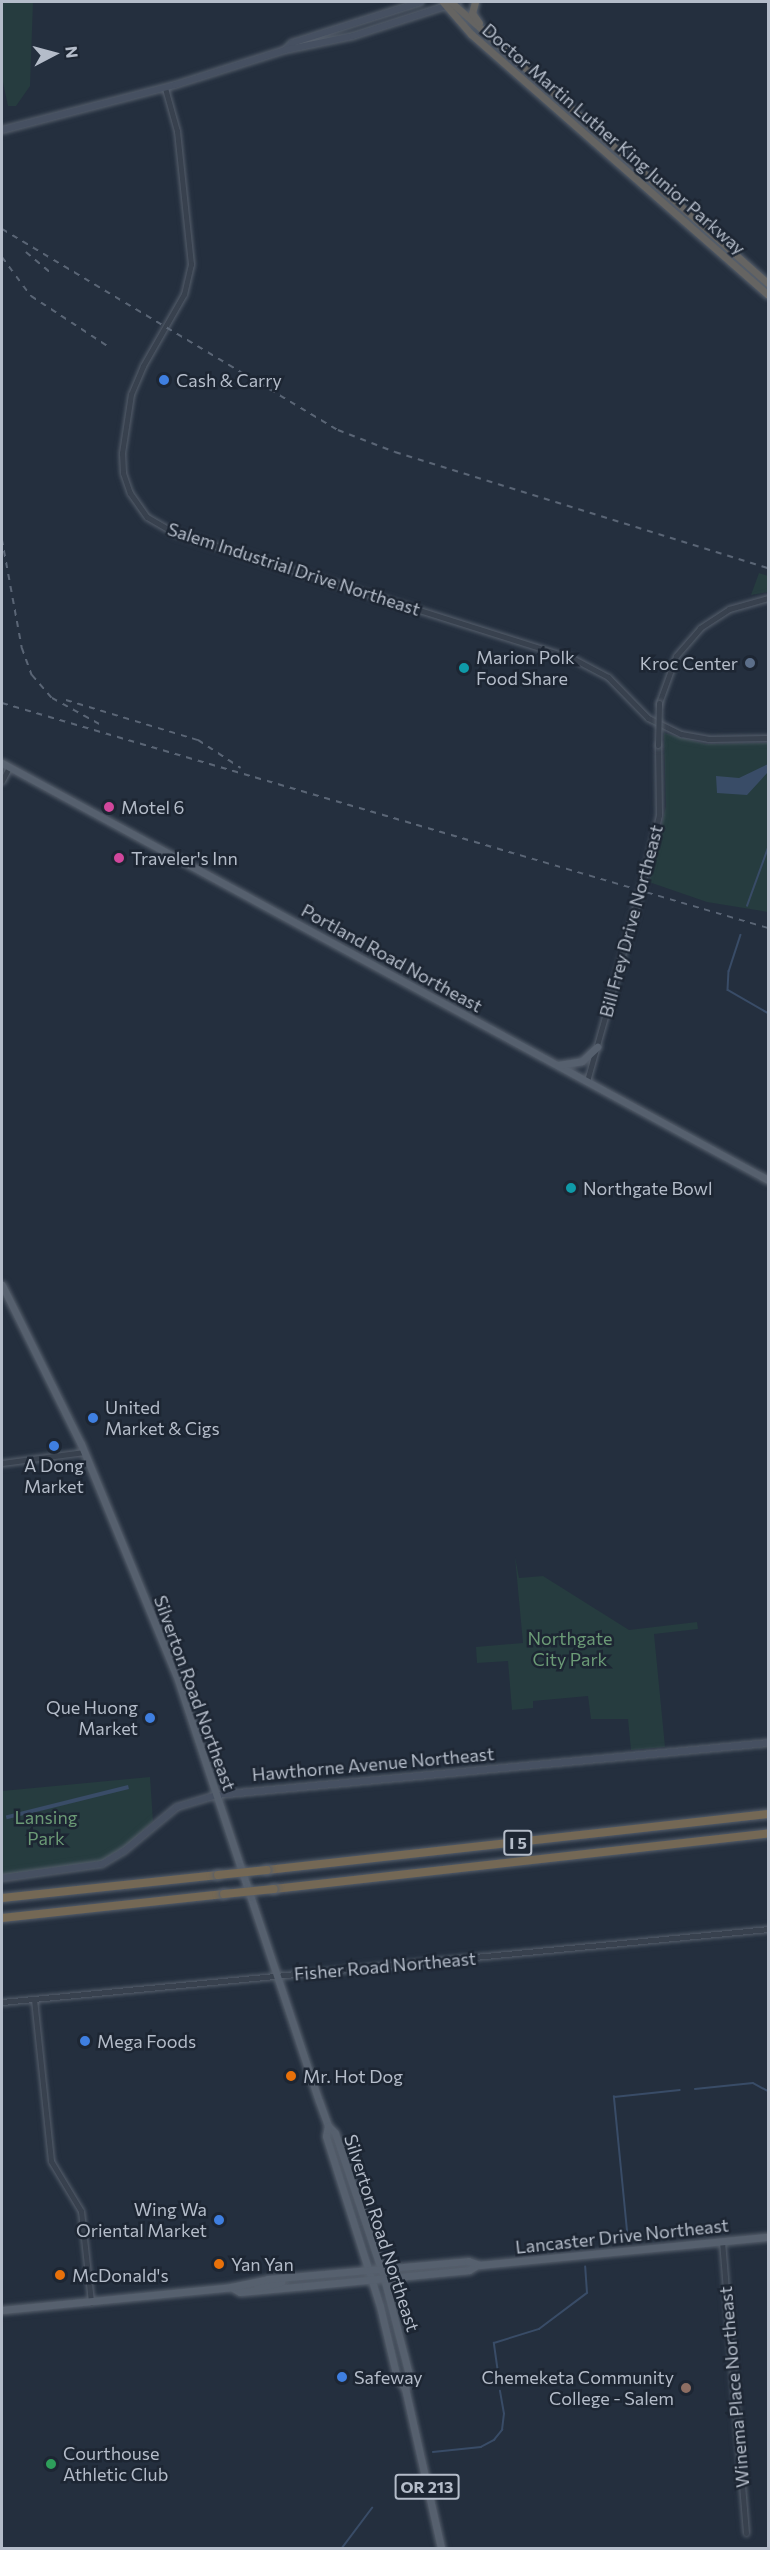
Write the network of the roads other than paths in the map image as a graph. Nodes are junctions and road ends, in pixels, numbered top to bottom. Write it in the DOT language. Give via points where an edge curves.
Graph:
graph roads {
  1 [pos="421,2"];
  2 [pos="475,2"];
  3 [pos="450,3"];
  4 [pos="328,32"];
  5 [pos="319,45"];
  6 [pos="285,50"];
  7 [pos="165,88"];
  8 [pos="552,93"];
  9 [pos="2,130"];
  10 [pos="768,283"];
  11 [pos="768,295"];
  12 [pos="768,598"];
  13 [pos="768,738"];
  14 [pos="2,763"];
  15 [pos="9,767"];
  16 [pos="2,781"];
  17 [pos="597,1047"];
  18 [pos="558,1065"];
  19 [pos="587,1081"];
  20 [pos="768,1180"];
  21 [pos="2,1285"];
  22 [pos="84,1452"];
  23 [pos="2,1463"];
  24 [pos="768,1743"];
  25 [pos="217,1795"];
  26 [pos="768,1814"];
  27 [pos="768,1834"];
  28 [pos="2,1878"];
  29 [pos="2,1898"];
  30 [pos="2,1918"];
  31 [pos="768,1929"];
  32 [pos="278,1976"];
  33 [pos="34,2000"];
  34 [pos="2,2002"];
  35 [pos="328,2126"];
  36 [pos="768,2237"];
  37 [pos="722,2241"];
  38 [pos="477,2265"];
  39 [pos="381,2269"];
  40 [pos="369,2270"];
  41 [pos="284,2278"];
  42 [pos="384,2278"];
  43 [pos="372,2279"];
  44 [pos="231,2287"];
  45 [pos="255,2290"];
  46 [pos="91,2302"];
  47 [pos="2,2310"];
  48 [pos="405,2388"];
  49 [pos="746,2533"];
  50 [pos="441,2548"];
  1 -- 4 [label="main road"];
  2 -- 8 [label="highway" via="475,19"];
  3 -- 5 [label="main road"];
  3 -- 8 [label="highway, Doctor Martin Luther King Junior Parkway"];
  3 -- 11 [label="highway, Doctor Martin Luther King Junior Parkway" via="471,34"];
  4 -- 5 [label="main road"];
  4 -- 6 [label="main road"];
  5 -- 6 [label="main road"];
  6 -- 7 [label="main road"];
  7 -- 9 [label="main road"];
  7 -- 13 [label="street, Salem Industrial Drive Northeast" via="177,131 191,264 184,294 137,376 131,394 122,462 128,490 140,509 175,533 572,658 597,669 648,717 681,734 708,739"];
  8 -- 10 [label="highway, Doctor Martin Luther King Junior Parkway"];
  12 -- 17 [label="street, Bill Frey Drive Northeast, bridge" via="729,609 700,628 676,656 659,703 659,815"];
  14 -- 15 [label="main road, Portland Road Northeast"];
  15 -- 16 [label="street"];
  15 -- 18 [label="main road, Portland Road Northeast"];
  17 -- 18 [label="main road" via="582,1061"];
  17 -- 19 [label="street, Bill Frey Drive Northeast"];
  18 -- 19 [label="main road, Portland Road Northeast"];
  19 -- 20 [label="main road, Portland Road Northeast"];
  21 -- 22 [label="main road, Silverton Road Northeast"];
  22 -- 23 [label="street"];
  22 -- 25 [label="main road, Silverton Road Northeast" via="174,1670"];
  24 -- 25 [label="main road, Hawthorne Avenue Northeast"];
  25 -- 28 [label="main road, Hawthorne Avenue Northeast" via="171,1810 124,1851 102,1864"];
  25 -- 32 [label="main road, Silverton Road Northeast"];
  26 -- 29 [label="highway, I 5, bridge"];
  27 -- 30 [label="highway, I 5, bridge"];
  31 -- 32 [label="street, Fisher Road Northeast"];
  32 -- 33 [label="street, Fisher Road Northeast"];
  32 -- 35 [label="main road, Silverton Road Northeast"];
  33 -- 34 [label="street, Fisher Road Northeast"];
  33 -- 46 [label="street" via="51,2161 81,2211"];
  35 -- 39 [label="main road, Silverton Road Northeast" via="335,2133"];
  35 -- 40 [label="main road, Silverton Road Northeast" via="326,2136"];
  36 -- 37 [label="main road, Lancaster Drive Northeast"];
  37 -- 38 [label="main road, Lancaster Drive Northeast"];
  37 -- 49 [label="street, Winema Place Northeast"];
  38 -- 39 [label="main road, Lancaster Drive Northeast" via="468,2262"];
  38 -- 42 [label="main road, Lancaster Drive Northeast" via="469,2270"];
  39 -- 40 [label="main road, Lancaster Drive Northeast"];
  39 -- 42 [label="main road, Silverton Road Northeast / OR 213"];
  40 -- 41 [label="main road, Lancaster Drive Northeast"];
  40 -- 43 [label="main road, Silverton Road Northeast"];
  41 -- 44 [label="main road, Lancaster Drive Northeast"];
  41 -- 45 [label="main road"];
  42 -- 43 [label="main road, Lancaster Drive Northeast"];
  42 -- 48 [label="main road, Silverton Road Northeast / OR 213" via="409,2375"];
  43 -- 45 [label="main road, Lancaster Drive Northeast"];
  43 -- 48 [label="main road, Silverton Road Northeast / OR 213" via="397,2378"];
  44 -- 45 [label="main road, Lancaster Drive Northeast" via="240,2292"];
  44 -- 46 [label="main road, Lancaster Drive Northeast"];
  46 -- 47 [label="main road, Lancaster Drive Northeast"];
  48 -- 50 [label="main road, Silverton Road Northeast / OR 213"];
}
